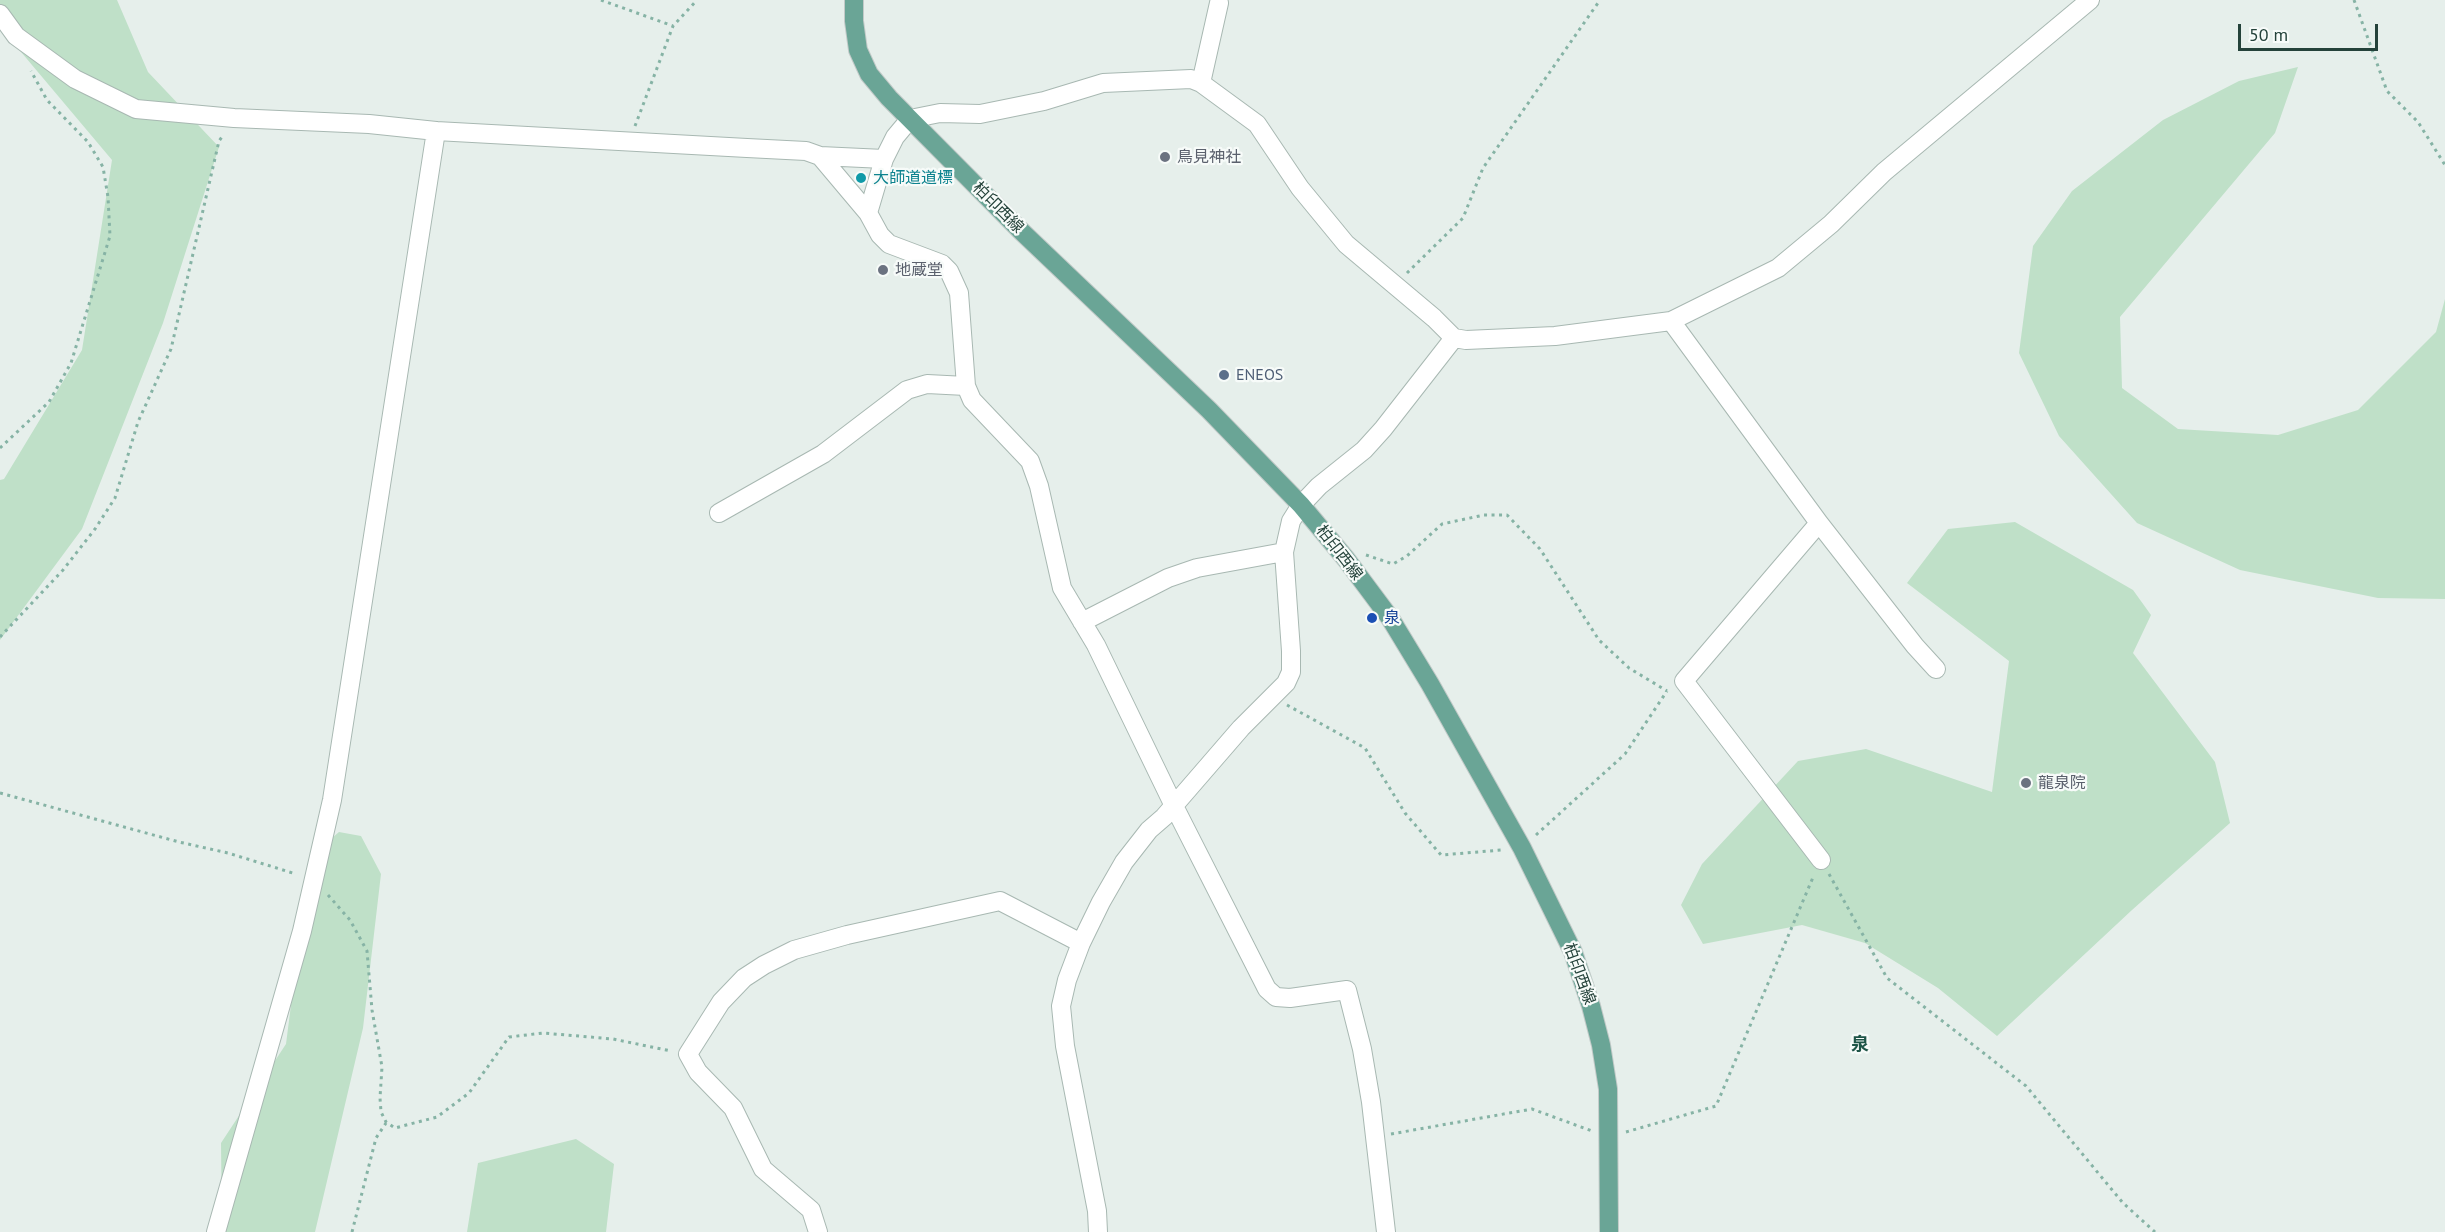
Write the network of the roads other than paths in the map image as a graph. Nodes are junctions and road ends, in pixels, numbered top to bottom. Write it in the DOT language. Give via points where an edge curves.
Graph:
graph roads {
  1 [pos="854,0"];
  2 [pos="2090,0"];
  3 [pos="1219,3"];
  4 [pos="0,14"];
  5 [pos="1201,83"];
  6 [pos="910,120"];
  7 [pos="436,131"];
  8 [pos="820,156"];
  9 [pos="884,159"];
  10 [pos="868,213"];
  11 [pos="1671,321"];
  12 [pos="1454,338"];
  13 [pos="966,386"];
  14 [pos="1301,505"];
  15 [pos="719,513"];
  16 [pos="1819,523"];
  17 [pos="1284,552"];
  18 [pos="1082,622"];
  19 [pos="1936,669"];
  20 [pos="1174,806"];
  21 [pos="1821,860"];
  22 [pos="1081,943"];
  23 [pos="216,1232"];
  24 [pos="818,1232"];
  25 [pos="1098,1232"];
  26 [pos="1386,1232"];
  27 [pos="1609,1232"];
  1 -- 6 [label="main road, 柏印西線" via="858,50 869,74"];
  2 -- 11 [label="street" via="1884,172 1778,268"];
  3 -- 5 [label="street"];
  4 -- 7 [label="street" via="15,36 75,79 136,109"];
  5 -- 6 [label="street" via="1171,79 1103,83 1044,101 980,114 940,113"];
  5 -- 12 [label="street" via="1257,124 1324,220 1346,244"];
  6 -- 9 [label="street"];
  6 -- 14 [label="main road, 柏印西線" via="1209,410"];
  7 -- 8 [label="street" via="806,151"];
  7 -- 23 [label="street" via="332,800 302,930"];
  8 -- 9 [label="street"];
  8 -- 10 [label="street"];
  9 -- 10 [label="street"];
  10 -- 13 [label="street" via="879,235 889,244 942,264 949,271 959,293"];
  11 -- 12 [label="street" via="1555,336"];
  11 -- 16 [label="street"];
  12 -- 14 [label="street" via="1364,450"];
  13 -- 15 [label="street" via="927,384 907,390 823,454"];
  13 -- 18 [label="street" via="972,400 1030,462 1062,588"];
  14 -- 17 [label="street" via="1291,521"];
  14 -- 27 [label="main road, 柏印西線" via="1390,618 1522,848 1573,952 1591,1005 1608,1089"];
  16 -- 19 [label="street"];
  16 -- 21 [label="street" via="1684,681"];
  17 -- 18 [label="street" via="1197,568 1168,578"];
  17 -- 20 [label="street" via="1291,672 1286,683"];
  18 -- 20 [label="street" via="1127,705"];
  20 -- 22 [label="street" via="1124,862"];
  20 -- 26 [label="street" via="1276,997 1347,990 1362,1049"];
  22 -- 24 [label="street" via="1000,901 805,947 744,978 721,1002 688,1054 699,1072 733,1108 763,1169 811,1210"];
  22 -- 25 [label="street" via="1061,1006"];
}
